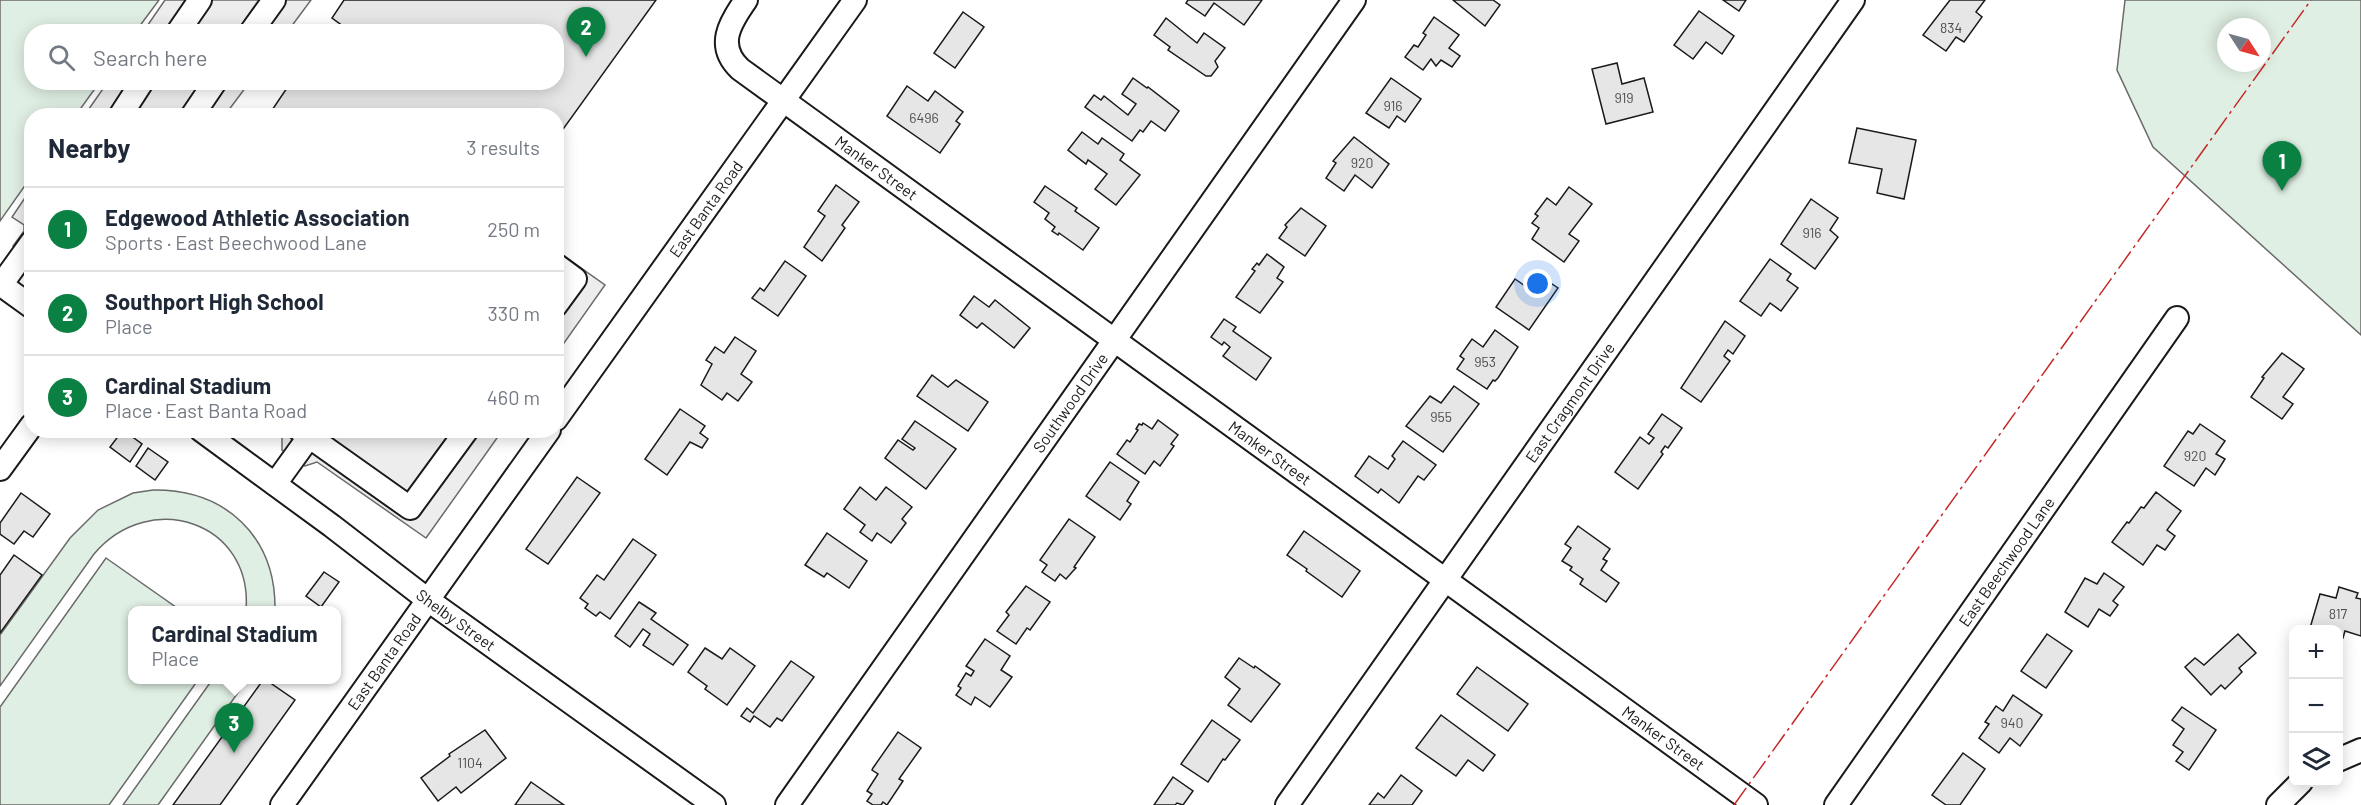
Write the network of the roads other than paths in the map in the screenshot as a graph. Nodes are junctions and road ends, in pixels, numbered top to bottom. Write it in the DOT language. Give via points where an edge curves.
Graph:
graph roads {
  1 [pos="200,0"];
  2 [pos="274,0"];
  3 [pos="746,0"];
  4 [pos="855,0"];
  5 [pos="1354,0"];
  6 [pos="1853,0"];
  7 [pos="184,24"];
  8 [pos="257,24"];
  9 [pos="137,90"];
  10 [pos="210,90"];
  11 [pos="784,100"];
  12 [pos="125,108"];
  13 [pos="197,108"];
  14 [pos="24,252"];
  15 [pos="564,271"];
  16 [pos="0,284"];
  17 [pos="564,294"];
  18 [pos="24,301"];
  19 [pos="2177,318"];
  20 [pos="1114,340"];
  21 [pos="564,408"];
  22 [pos="24,436"];
  23 [pos="212,438"];
  24 [pos="305,438"];
  25 [pos="315,438"];
  26 [pos="461,438"];
  27 [pos="543,438"];
  28 [pos="0,469"];
  29 [pos="275,484"];
  30 [pos="1445,579"];
  31 [pos="428,600"];
  32 [pos="2361,750"];
  33 [pos="2343,757"];
  34 [pos="2297,787"];
  35 [pos="282,805"];
  36 [pos="714,805"];
  37 [pos="787,805"];
  38 [pos="1287,805"];
  39 [pos="1756,805"];
  40 [pos="1836,805"];
  41 [pos="2278,805"];
  1 -- 7 [label="street"];
  2 -- 8 [label="street"];
  3 -- 11 [label="street, Manker Street" via="729,30 726,47 732,62"];
  4 -- 11 [label="street, East Banta Road"];
  5 -- 20 [label="street, Southwood Drive"];
  6 -- 30 [label="street, East Cragmont Drive"];
  9 -- 12 [label="street"];
  10 -- 13 [label="street"];
  11 -- 20 [label="street, Manker Street"];
  11 -- 21 [label="street, East Banta Road"];
  14 -- 16 [label="street"];
  15 -- 17 [label="street" via="575,279"];
  16 -- 18 [label="street"];
  19 -- 40 [label="street, East Beechwood Lane"];
  20 -- 30 [label="street, Manker Street"];
  20 -- 37 [label="street, Southwood Drive"];
  22 -- 28 [label="street"];
  23 -- 29 [label="street, Shelby Street"];
  24 -- 29 [label="street"];
  25 -- 26 [label="street" via="410,508"];
  27 -- 31 [label="street, East Banta Road"];
  29 -- 31 [label="street, Shelby Street"];
  30 -- 38 [label="street, East Cragmont Drive"];
  30 -- 39 [label="street, Manker Street"];
  31 -- 35 [label="street, East Banta Road"];
  31 -- 36 [label="street, Shelby Street"];
  32 -- 33 [label="street"];
  34 -- 41 [label="street"];
}
